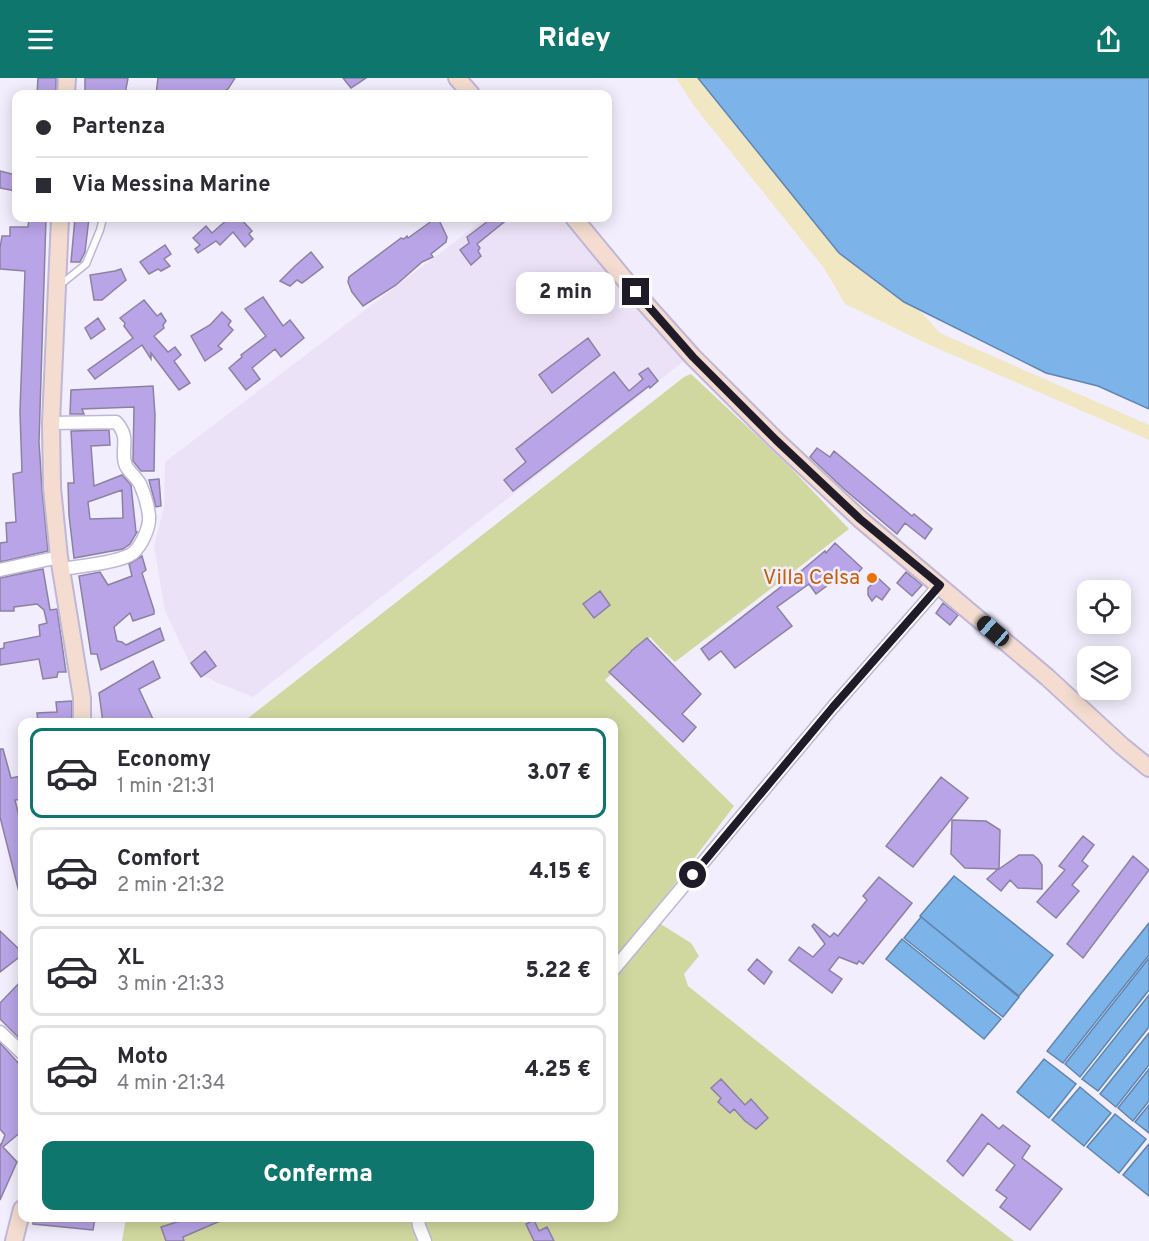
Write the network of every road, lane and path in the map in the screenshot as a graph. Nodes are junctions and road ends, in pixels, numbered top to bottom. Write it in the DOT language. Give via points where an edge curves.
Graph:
graph roads {
  1 [pos="458,78"];
  2 [pos="468,90"];
  3 [pos="60,222"];
  4 [pos="103,222"];
  5 [pos="577,222"];
  6 [pos="58,286"];
  7 [pos="51,423"];
  8 [pos="60,563"];
  9 [pos="0,570"];
  10 [pos="940,585"];
  11 [pos="82,718"];
  12 [pos="1149,768"];
  13 [pos="618,964"];
  14 [pos="0,1032"];
  15 [pos="18,1049"];
  16 [pos="19,1222"];
  17 [pos="418,1222"];
  18 [pos="14,1241"];
  19 [pos="425,1241"];
  1 -- 2 [label="main road"];
  3 -- 6 [label="main road"];
  4 -- 6 [label="lane" via="86,264"];
  5 -- 10 [label="main road" via="693,357 860,519"];
  6 -- 7 [label="main road"];
  7 -- 8 [label="main road" via="52,488"];
  7 -- 8 [label="street" via="116,422 124,434 126,465 140,483 149,516 145,538 133,553 115,560"];
  8 -- 9 [label="street"];
  8 -- 11 [label="main road"];
  10 -- 12 [label="main road"];
  10 -- 13 [label="street"];
  14 -- 15 [label="street"];
  16 -- 18 [label="main road"];
  17 -- 19 [label="street"];
}
